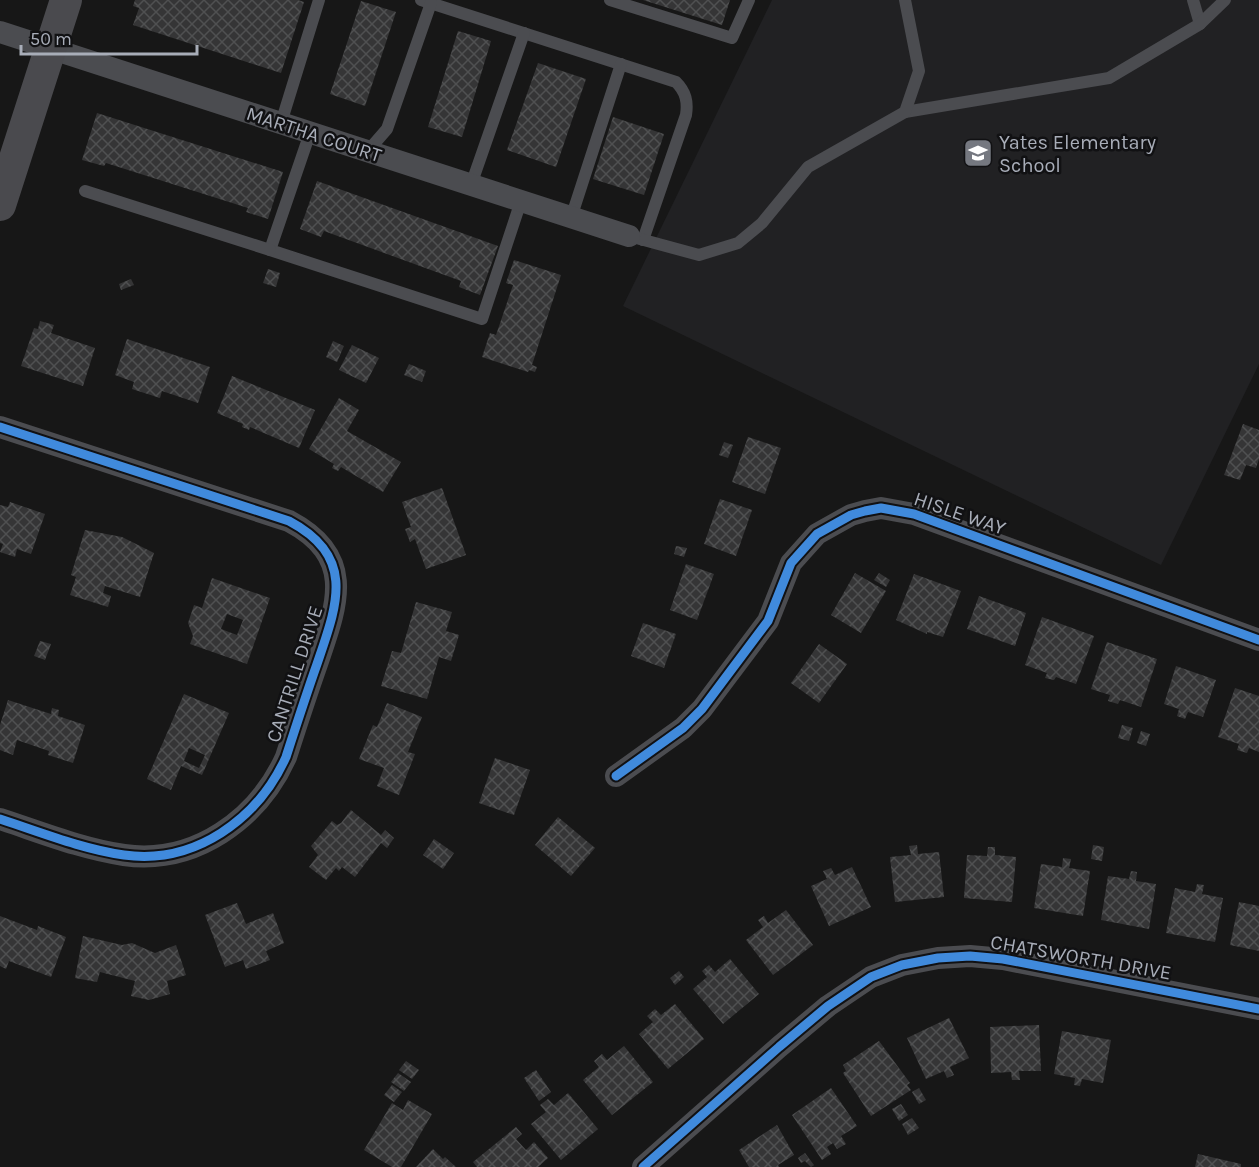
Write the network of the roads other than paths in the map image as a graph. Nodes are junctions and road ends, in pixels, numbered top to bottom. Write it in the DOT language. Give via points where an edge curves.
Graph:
graph roads {
  1 [pos="66,0"];
  2 [pos="319,0"];
  3 [pos="610,0"];
  4 [pos="749,0"];
  5 [pos="905,0"];
  6 [pos="1193,0"];
  7 [pos="1225,0"];
  8 [pos="426,2"];
  9 [pos="1200,24"];
  10 [pos="0,32"];
  11 [pos="524,33"];
  12 [pos="50,49"];
  13 [pos="621,64"];
  14 [pos="905,112"];
  15 [pos="281,123"];
  16 [pos="310,133"];
  17 [pos="367,152"];
  18 [pos="471,185"];
  19 [pos="84,191"];
  20 [pos="521,201"];
  21 [pos="0,205"];
  22 [pos="571,218"];
  23 [pos="636,238"];
  24 [pos="270,250"];
  25 [pos="0,427"];
  26 [pos="1259,640"];
  27 [pos="616,776"];
  28 [pos="0,819"];
  29 [pos="1259,1009"];
  30 [pos="668,1159"];
  31 [pos="644,1167"];
  1 -- 12 [label="street"];
  2 -- 15 [label="lane"];
  3 -- 4 [label="lane" via="732,38"];
  5 -- 14 [label="lane" via="919,71"];
  6 -- 9 [label="lane"];
  7 -- 9 [label="lane"];
  8 -- 11 [label="lane"];
  8 -- 17 [label="lane" via="387,129"];
  9 -- 14 [label="lane" via="1109,78"];
  10 -- 12 [label="street, MARTHA COURT"];
  11 -- 13 [label="lane"];
  11 -- 18 [label="lane"];
  12 -- 15 [label="street, MARTHA COURT"];
  12 -- 21 [label="street"];
  13 -- 22 [label="lane"];
  13 -- 23 [label="lane" via="676,82 687,106"];
  14 -- 23 [label="lane" via="808,166 762,223 738,243 699,255"];
  15 -- 16 [label="street, MARTHA COURT"];
  16 -- 17 [label="street, MARTHA COURT"];
  16 -- 24 [label="lane"];
  17 -- 18 [label="street, MARTHA COURT"];
  18 -- 20 [label="street, MARTHA COURT"];
  19 -- 24 [label="lane"];
  20 -- 22 [label="street, MARTHA COURT"];
  20 -- 24 [label="lane" via="482,319"];
  22 -- 23 [label="street, MARTHA COURT"];
  25 -- 28 [label="street, CANTRILL DRIVE" via="289,521 313,536 324,549 333,566 337,598 276,780 233,826 199,845 176,852 126,856"];
  26 -- 27 [label="street, HISLE WAY" via="914,513 881,508 865,511 833,524 802,549 790,563 768,621 702,709 683,728"];
  29 -- 30 [label="street, CHATSWORTH DRIVE" via="1003,959 970,956 902,965 872,977 828,1006"];
  30 -- 31 [label="street, CHATSWORTH DRIVE"];
}
